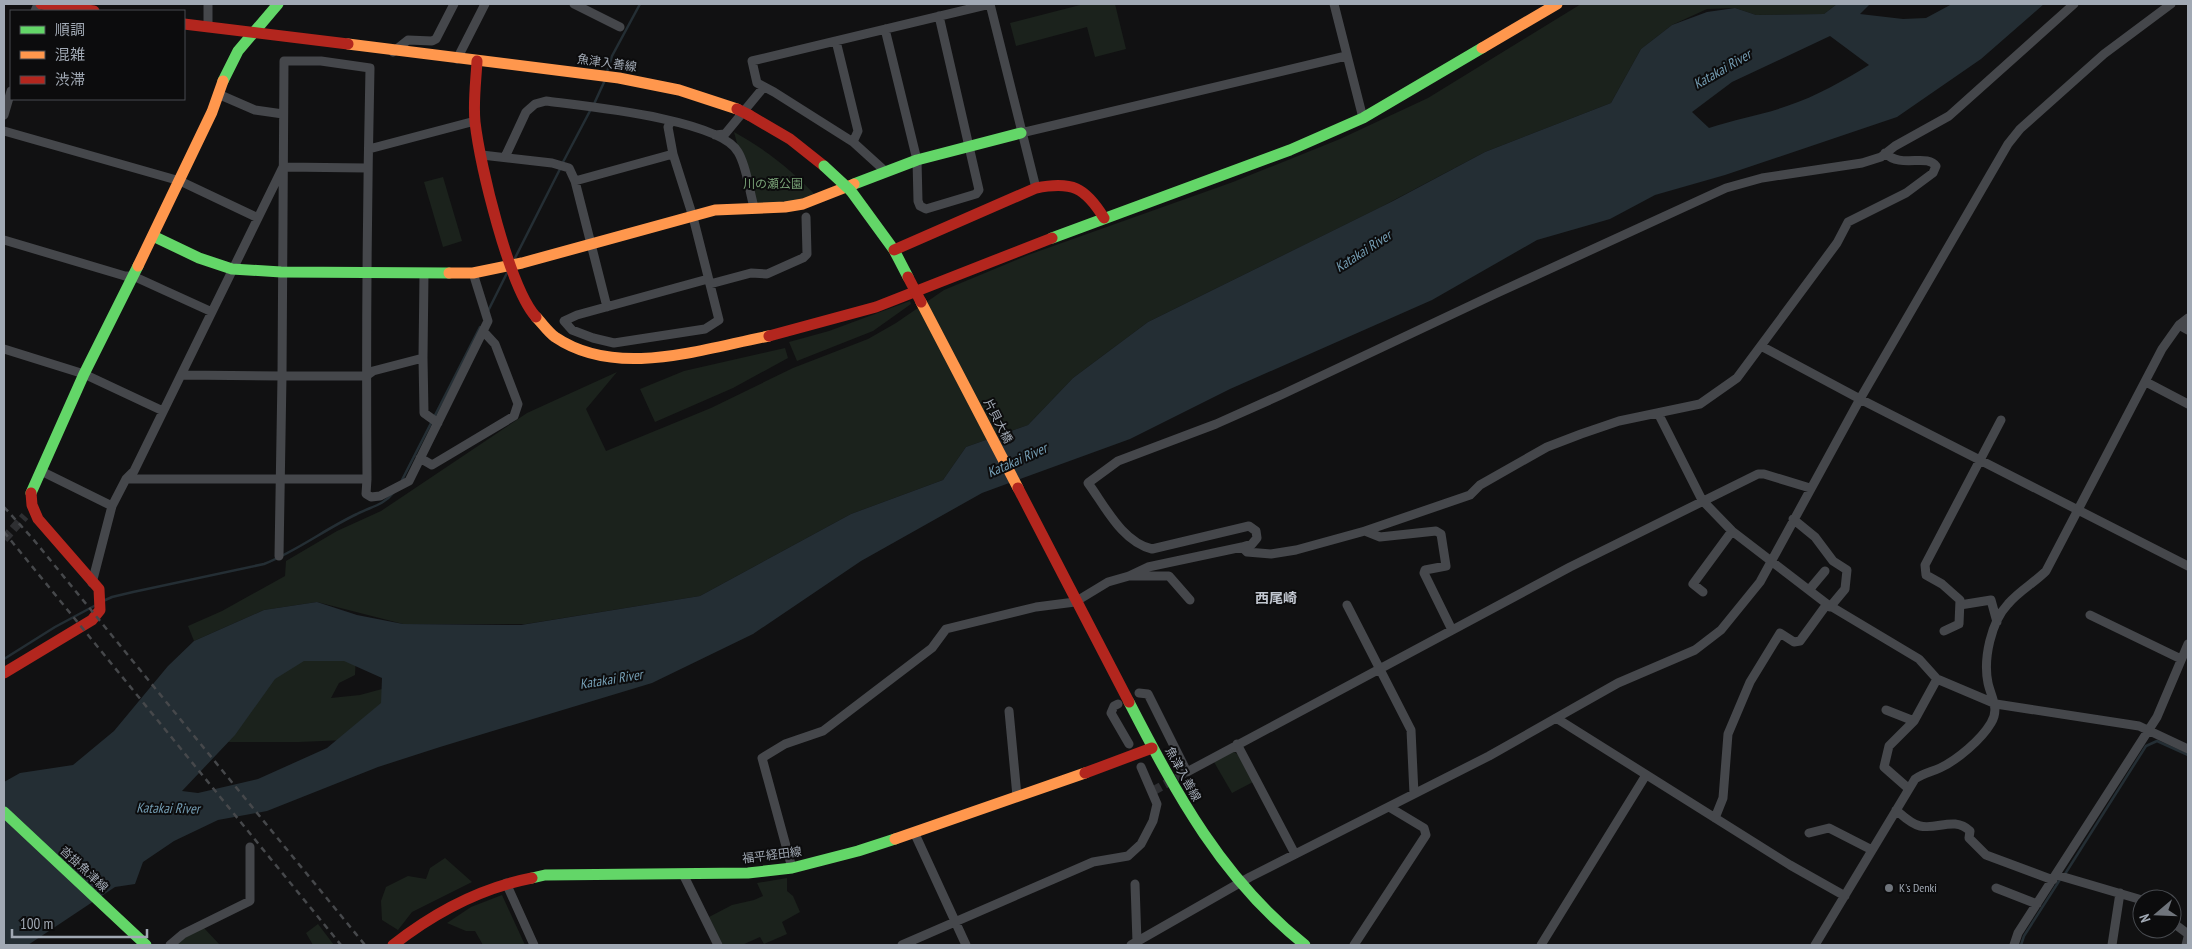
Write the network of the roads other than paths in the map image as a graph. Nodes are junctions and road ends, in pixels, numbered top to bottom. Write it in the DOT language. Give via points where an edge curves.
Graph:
graph roads {
  1 [pos="40,4"];
  2 [pos="208,4"];
  3 [pos="278,4"];
  4 [pos="454,4"];
  5 [pos="484,4"];
  6 [pos="574,4"];
  7 [pos="990,4"];
  8 [pos="1334,4"];
  9 [pos="1557,4"];
  10 [pos="2074,4"];
  11 [pos="2171,4"];
  12 [pos="86,10"];
  13 [pos="938,16"];
  14 [pos="185,24"];
  15 [pos="208,27"];
  16 [pos="620,27"];
  17 [pos="885,29"];
  18 [pos="252,34"];
  19 [pos="836,41"];
  20 [pos="393,52"];
  21 [pos="1346,56"];
  22 [pos="457,59"];
  23 [pos="478,61"];
  24 [pos="763,88"];
  25 [pos="10,94"];
  26 [pos="218,94"];
  27 [pos="283,114"];
  28 [pos="4,115"];
  29 [pos="1363,118"];
  30 [pos="475,121"];
  31 [pos="671,121"];
  32 [pos="4,131"];
  33 [pos="1021,133"];
  34 [pos="714,135"];
  35 [pos="853,142"];
  36 [pos="969,145"];
  37 [pos="369,149"];
  38 [pos="1885,153"];
  39 [pos="673,154"];
  40 [pos="482,155"];
  41 [pos="505,157"];
  42 [pos="917,160"];
  43 [pos="283,167"];
  44 [pos="367,168"];
  45 [pos="885,171"];
  46 [pos="180,181"];
  47 [pos="575,181"];
  48 [pos="1036,188"];
  49 [pos="754,206"];
  50 [pos="693,217"];
  51 [pos="806,217"];
  52 [pos="258,218"];
  53 [pos="1104,218"];
  54 [pos="153,236"];
  55 [pos="4,240"];
  56 [pos="590,244"];
  57 [pos="894,250"];
  58 [pos="510,266"];
  59 [pos="232,269"];
  60 [pos="366,271"];
  61 [pos="281,272"];
  62 [pos="424,273"];
  63 [pos="473,273"];
  64 [pos="133,276"];
  65 [pos="709,281"];
  66 [pos="607,307"];
  67 [pos="212,312"];
  68 [pos="928,316"];
  69 [pos="2188,318"];
  70 [pos="2179,325"];
  71 [pos="2188,330"];
  72 [pos="483,331"];
  73 [pos="1762,346"];
  74 [pos="4,349"];
  75 [pos="423,358"];
  76 [pos="84,374"];
  77 [pos="181,375"];
  78 [pos="282,376"];
  79 [pos="366,376"];
  80 [pos="2146,382"];
  81 [pos="1860,399"];
  82 [pos="2188,404"];
  83 [pos="163,412"];
  84 [pos="1658,412"];
  85 [pos="2001,420"];
  86 [pos="438,423"];
  87 [pos="420,458"];
  88 [pos="1981,461"];
  89 [pos="41,471"];
  90 [pos="126,479"];
  91 [pos="280,479"];
  92 [pos="367,479"];
  93 [pos="1810,488"];
  94 [pos="1702,500"];
  95 [pos="112,506"];
  96 [pos="2079,509"];
  97 [pos="1793,519"];
  98 [pos="1732,531"];
  99 [pos="1365,532"];
  100 [pos="1242,547"];
  101 [pos="279,556"];
  102 [pos="1771,562"];
  103 [pos="2188,566"];
  104 [pos="1825,571"];
  105 [pos="1129,576"];
  106 [pos="92,583"];
  107 [pos="1809,590"];
  108 [pos="1703,592"];
  109 [pos="1072,597"];
  110 [pos="1190,600"];
  111 [pos="1347,605"];
  112 [pos="1960,605"];
  113 [pos="1829,606"];
  114 [pos="2090,615"];
  115 [pos="1997,622"];
  116 [pos="1452,630"];
  117 [pos="1944,631"];
  118 [pos="2188,644"];
  119 [pos="2181,659"];
  120 [pos="1380,668"];
  121 [pos="4,673"];
  122 [pos="1937,679"];
  123 [pos="1139,692"];
  124 [pos="1118,704"];
  125 [pos="1996,704"];
  126 [pos="1009,710"];
  127 [pos="1886,710"];
  128 [pos="1556,718"];
  129 [pos="1914,721"];
  130 [pos="2149,731"];
  131 [pos="1129,744"];
  132 [pos="1237,744"];
  133 [pos="1152,748"];
  134 [pos="2188,749"];
  135 [pos="1141,767"];
  136 [pos="1646,775"];
  137 [pos="1909,789"];
  138 [pos="1414,794"];
  139 [pos="1017,796"];
  140 [pos="1389,807"];
  141 [pos="1896,810"];
  142 [pos="4,812"];
  143 [pos="1715,818"];
  144 [pos="914,832"];
  145 [pos="1809,833"];
  146 [pos="250,846"];
  147 [pos="1872,850"];
  148 [pos="1295,854"];
  149 [pos="792,868"];
  150 [pos="683,874"];
  151 [pos="2055,877"];
  152 [pos="506,883"];
  153 [pos="1135,884"];
  154 [pos="1240,885"];
  155 [pos="1996,888"];
  156 [pos="2120,893"];
  157 [pos="1845,896"];
  158 [pos="2132,897"];
  159 [pos="2037,904"];
  160 [pos="955,922"];
  161 [pos="2188,935"];
  162 [pos="1134,944"];
  163 [pos="146,945"];
  164 [pos="170,945"];
  165 [pos="394,945"];
  166 [pos="534,945"];
  167 [pos="718,945"];
  168 [pos="902,945"];
  169 [pos="966,945"];
  170 [pos="1306,945"];
  171 [pos="1354,945"];
  172 [pos="1541,945"];
  173 [pos="1815,945"];
  174 [pos="2014,945"];
  175 [pos="2112,945"];
  176 [pos="2186,945"];
  1 -- 12 [label="street"];
  2 -- 15 [label="street"];
  3 -- 18 [label="street"];
  4 -- 20 [label="street" via="436,39 432,42 408,40"];
  5 -- 22 [label="street"];
  6 -- 16 [label="street"];
  7 -- 13 [label="street"];
  7 -- 33 [label="street"];
  8 -- 21 [label="street"];
  9 -- 29 [label="street"];
  10 -- 38 [label="street" via="1949,116"];
  11 -- 81 [label="street" via="2104,54 2020,129 2008,144"];
  13 -- 17 [label="street"];
  13 -- 36 [label="street"];
  14 -- 15 [label="street, 魚津入善線"];
  15 -- 18 [label="street, 魚津入善線"];
  17 -- 19 [label="street"];
  17 -- 42 [label="street"];
  18 -- 20 [label="street, 魚津入善線"];
  18 -- 26 [label="street" via="227,70"];
  19 -- 24 [label="street" via="752,61 757,83"];
  19 -- 35 [label="street" via="858,131"];
  20 -- 22 [label="street, 魚津入善線"];
  21 -- 29 [label="street"];
  21 -- 33 [label="street"];
  22 -- 23 [label="street, 魚津入善線"];
  23 -- 30 [label="street"];
  23 -- 57 [label="street, 魚津入善線, bridge" via="665,86 737,109 790,139 824,166 851,192"];
  24 -- 34 [label="street" via="725,134"];
  24 -- 35 [label="street"];
  25 -- 28 [label="street"];
  26 -- 27 [label="street" via="255,110"];
  26 -- 46 [label="street"];
  27 -- 37 [label="street" via="284,61 321,61 370,68"];
  27 -- 43 [label="street"];
  29 -- 53 [label="street" via="1290,150"];
  30 -- 37 [label="street"];
  30 -- 40 [label="street"];
  31 -- 34 [label="street"];
  31 -- 39 [label="street" via="668,127"];
  31 -- 41 [label="street" via="546,101 535,104 526,112"];
  32 -- 46 [label="street"];
  33 -- 36 [label="street"];
  33 -- 48 [label="street"];
  34 -- 49 [label="street" via="738,151"];
  35 -- 45 [label="street"];
  36 -- 42 [label="street"];
  36 -- 42 [label="street" via="979,190 976,194 926,209 918,201"];
  37 -- 44 [label="street"];
  38 -- 73 [label="street" via="1892,160 1928,161 1936,166 1932,173 1906,193 1848,222 1837,243"];
  38 -- 100 [label="street" via="1862,163 1762,178 1726,188 1281,395 1118,461 1088,483 1122,529 1142,547 1152,549 1249,526 1256,531 1256,538 1252,544"];
  39 -- 47 [label="street"];
  39 -- 50 [label="street"];
  40 -- 41 [label="street"];
  40 -- 58 [label="street"];
  41 -- 47 [label="street" via="569,168"];
  42 -- 45 [label="street"];
  43 -- 44 [label="street"];
  43 -- 52 [label="street"];
  43 -- 61 [label="street"];
  44 -- 60 [label="street"];
  45 -- 49 [label="street" via="803,204"];
  46 -- 52 [label="street"];
  46 -- 54 [label="street"];
  47 -- 56 [label="street"];
  48 -- 53 [label="street" via="1057,184 1075,186 1094,199"];
  48 -- 57 [label="street"];
  49 -- 50 [label="street" via="715,210"];
  50 -- 56 [label="street"];
  50 -- 65 [label="street"];
  51 -- 65 [label="street" via="807,254 803,258 767,274 751,273"];
  52 -- 59 [label="street"];
  53 -- 58 [label="street" via="830,321 658,357 614,359 579,350 554,336 530,310"];
  54 -- 59 [label="street" via="199,258"];
  54 -- 64 [label="street"];
  55 -- 64 [label="street"];
  56 -- 58 [label="street"];
  56 -- 66 [label="street"];
  57 -- 68 [label="street, 魚津入善線, bridge"];
  58 -- 63 [label="street"];
  59 -- 61 [label="street"];
  59 -- 67 [label="street"];
  60 -- 61 [label="street"];
  60 -- 62 [label="street"];
  60 -- 79 [label="street"];
  61 -- 78 [label="street"];
  62 -- 63 [label="street"];
  62 -- 75 [label="street"];
  63 -- 72 [label="street" via="488,321"];
  64 -- 67 [label="street"];
  64 -- 76 [label="street"];
  65 -- 66 [label="street"];
  65 -- 66 [label="street" via="719,320 705,329 614,343 572,330 564,321"];
  67 -- 77 [label="street"];
  68 -- 109 [label="street, 片貝大橋"];
  69 -- 70 [label="street"];
  70 -- 71 [label="street"];
  70 -- 80 [label="street" via="2162,349"];
  72 -- 86 [label="street"];
  72 -- 87 [label="street" via="495,344 518,404 514,416 432,465"];
  73 -- 81 [label="street"];
  73 -- 84 [label="street" via="1737,378 1700,404"];
  74 -- 76 [label="street"];
  75 -- 79 [label="street" via="373,371"];
  75 -- 86 [label="street" via="424,413"];
  76 -- 83 [label="street"];
  76 -- 89 [label="street"];
  77 -- 78 [label="street"];
  77 -- 83 [label="street"];
  78 -- 79 [label="street"];
  78 -- 91 [label="street"];
  79 -- 92 [label="street"];
  80 -- 82 [label="street"];
  80 -- 96 [label="street"];
  81 -- 88 [label="street"];
  81 -- 93 [label="street"];
  83 -- 90 [label="street" via="134,471"];
  84 -- 94 [label="street"];
  84 -- 99 [label="street" via="1619,421 1555,444 1480,485 1470,495"];
  85 -- 88 [label="street"];
  86 -- 87 [label="street"];
  87 -- 92 [label="street" via="409,480 380,496 366,494"];
  88 -- 96 [label="street"];
  88 -- 112 [label="street" via="1924,570 1931,579 1952,592 1960,600"];
  89 -- 95 [label="street"];
  89 -- 106 [label="street" via="31,493 30,513"];
  90 -- 91 [label="street"];
  90 -- 95 [label="street"];
  91 -- 92 [label="street"];
  91 -- 101 [label="street"];
  93 -- 94 [label="street" via="1758,474"];
  93 -- 97 [label="street"];
  94 -- 98 [label="street"];
  94 -- 116 [label="street"];
  95 -- 106 [label="street"];
  96 -- 103 [label="street"];
  96 -- 115 [label="street" via="2046,571 2006,605"];
  97 -- 102 [label="street"];
  97 -- 113 [label="street" via="1815,537 1833,561 1846,570 1845,588"];
  98 -- 102 [label="street"];
  98 -- 108 [label="street" via="1693,584"];
  99 -- 100 [label="street" via="1271,554 1247,552"];
  99 -- 116 [label="street" via="1380,538 1436,531 1441,534 1446,566 1425,570 1424,573"];
  100 -- 105 [label="street" via="1148,567"];
  102 -- 107 [label="street"];
  102 -- 128 [label="street" via="1760,582 1721,630 1695,650 1618,683"];
  104 -- 107 [label="street"];
  105 -- 109 [label="street"];
  105 -- 110 [label="street" via="1169,576"];
  106 -- 121 [label="street" via="101,598 100,610 92,620"];
  107 -- 113 [label="street"];
  109 -- 133 [label="street, 魚津入善線"];
  109 -- 149 [label="street" via="946,629 932,648 823,731 785,744 762,758"];
  111 -- 120 [label="street"];
  112 -- 115 [label="street" via="1991,600"];
  112 -- 117 [label="street" via="1959,624"];
  113 -- 122 [label="street" via="1911,654"];
  113 -- 143 [label="street" via="1800,641 1794,642 1780,633 1750,682 1728,734 1723,798"];
  114 -- 119 [label="street"];
  115 -- 125 [label="street" via="1986,670"];
  116 -- 120 [label="street"];
  118 -- 119 [label="street"];
  119 -- 130 [label="street"];
  120 -- 132 [label="street"];
  120 -- 138 [label="street" via="1411,730"];
  122 -- 125 [label="street"];
  122 -- 129 [label="street"];
  123 -- 132 [label="street" via="1148,694 1187,772"];
  124 -- 131 [label="street" via="1111,713"];
  125 -- 130 [label="street" via="2121,722"];
  125 -- 137 [label="street" via="1992,723 1966,752 1940,768 1922,774"];
  126 -- 139 [label="street"];
  127 -- 129 [label="street"];
  128 -- 136 [label="street"];
  128 -- 138 [label="street"];
  129 -- 137 [label="street" via="1893,740 1884,767"];
  130 -- 134 [label="street"];
  130 -- 151 [label="street"];
  132 -- 148 [label="street"];
  133 -- 139 [label="street, 福平経田線"];
  133 -- 154 [label="street, 魚津入善線" via="1203,836"];
  135 -- 160 [label="street" via="1157,804 1141,844 1128,856 1093,862"];
  136 -- 143 [label="street"];
  136 -- 172 [label="street"];
  137 -- 141 [label="street"];
  138 -- 140 [label="street"];
  139 -- 144 [label="street, 福平経田線"];
  140 -- 148 [label="street"];
  140 -- 171 [label="street" via="1424,828 1426,835"];
  141 -- 147 [label="street"];
  141 -- 151 [label="street" via="1922,826 1951,822 1962,826 1970,831 1969,838 1986,855"];
  142 -- 163 [label="street, 沓掛魚津線"];
  143 -- 157 [label="street"];
  144 -- 149 [label="street, 福平経田線" via="830,860"];
  144 -- 160 [label="street"];
  145 -- 147 [label="street" via="1829,828"];
  146 -- 164 [label="street" via="250,901 183,934"];
  147 -- 157 [label="street"];
  148 -- 154 [label="street"];
  149 -- 150 [label="street, 福平経田線" via="748,873"];
  150 -- 152 [label="street, 福平経田線" via="545,875"];
  150 -- 167 [label="street"];
  151 -- 156 [label="street"];
  151 -- 159 [label="street"];
  152 -- 165 [label="street, 福平経田線" via="447,907"];
  152 -- 166 [label="street"];
  153 -- 162 [label="street"];
  154 -- 162 [label="street"];
  154 -- 170 [label="street, 魚津入善線"];
  155 -- 159 [label="street"];
  156 -- 158 [label="street"];
  156 -- 175 [label="street"];
  157 -- 173 [label="street"];
  159 -- 174 [label="street"];
  160 -- 168 [label="street"];
  160 -- 169 [label="street"];
  161 -- 176 [label="street"];
}
